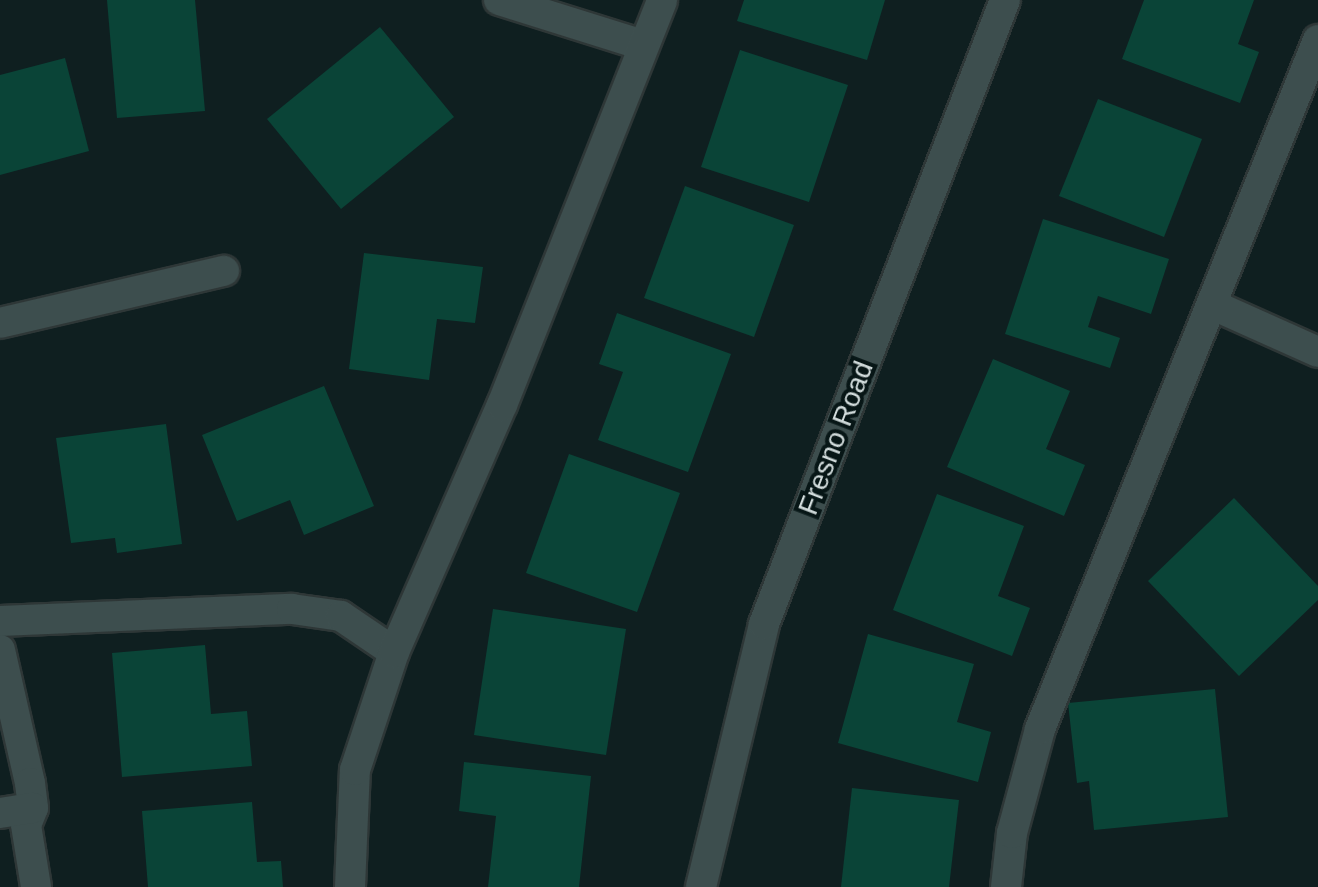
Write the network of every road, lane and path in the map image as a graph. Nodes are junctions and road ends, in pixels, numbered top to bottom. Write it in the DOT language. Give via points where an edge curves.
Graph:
graph roads {
  1 [pos="499,0"];
  2 [pos="662,0"];
  3 [pos="1005,0"];
  4 [pos="1318,40"];
  5 [pos="643,46"];
  6 [pos="224,271"];
  7 [pos="1213,305"];
  8 [pos="0,323"];
  9 [pos="1318,352"];
  10 [pos="0,621"];
  11 [pos="0,650"];
  12 [pos="394,652"];
  13 [pos="32,808"];
  14 [pos="0,813"];
  15 [pos="36,887"];
  16 [pos="350,887"];
  17 [pos="701,887"];
  18 [pos="1006,887"];
  1 -- 5 [label="street"];
  2 -- 5 [label="street"];
  3 -- 17 [label="street, Fresno Road" via="764,624"];
  4 -- 7 [label="street"];
  5 -- 12 [label="street" via="502,405"];
  6 -- 8 [label="street"];
  7 -- 9 [label="street"];
  7 -- 18 [label="street" via="1040,729 1012,833"];
  10 -- 12 [label="street" via="292,609 340,616"];
  11 -- 13 [label="street"];
  12 -- 16 [label="street" via="355,770"];
  13 -- 14 [label="street"];
  13 -- 15 [label="street" via="26,824"];
}
